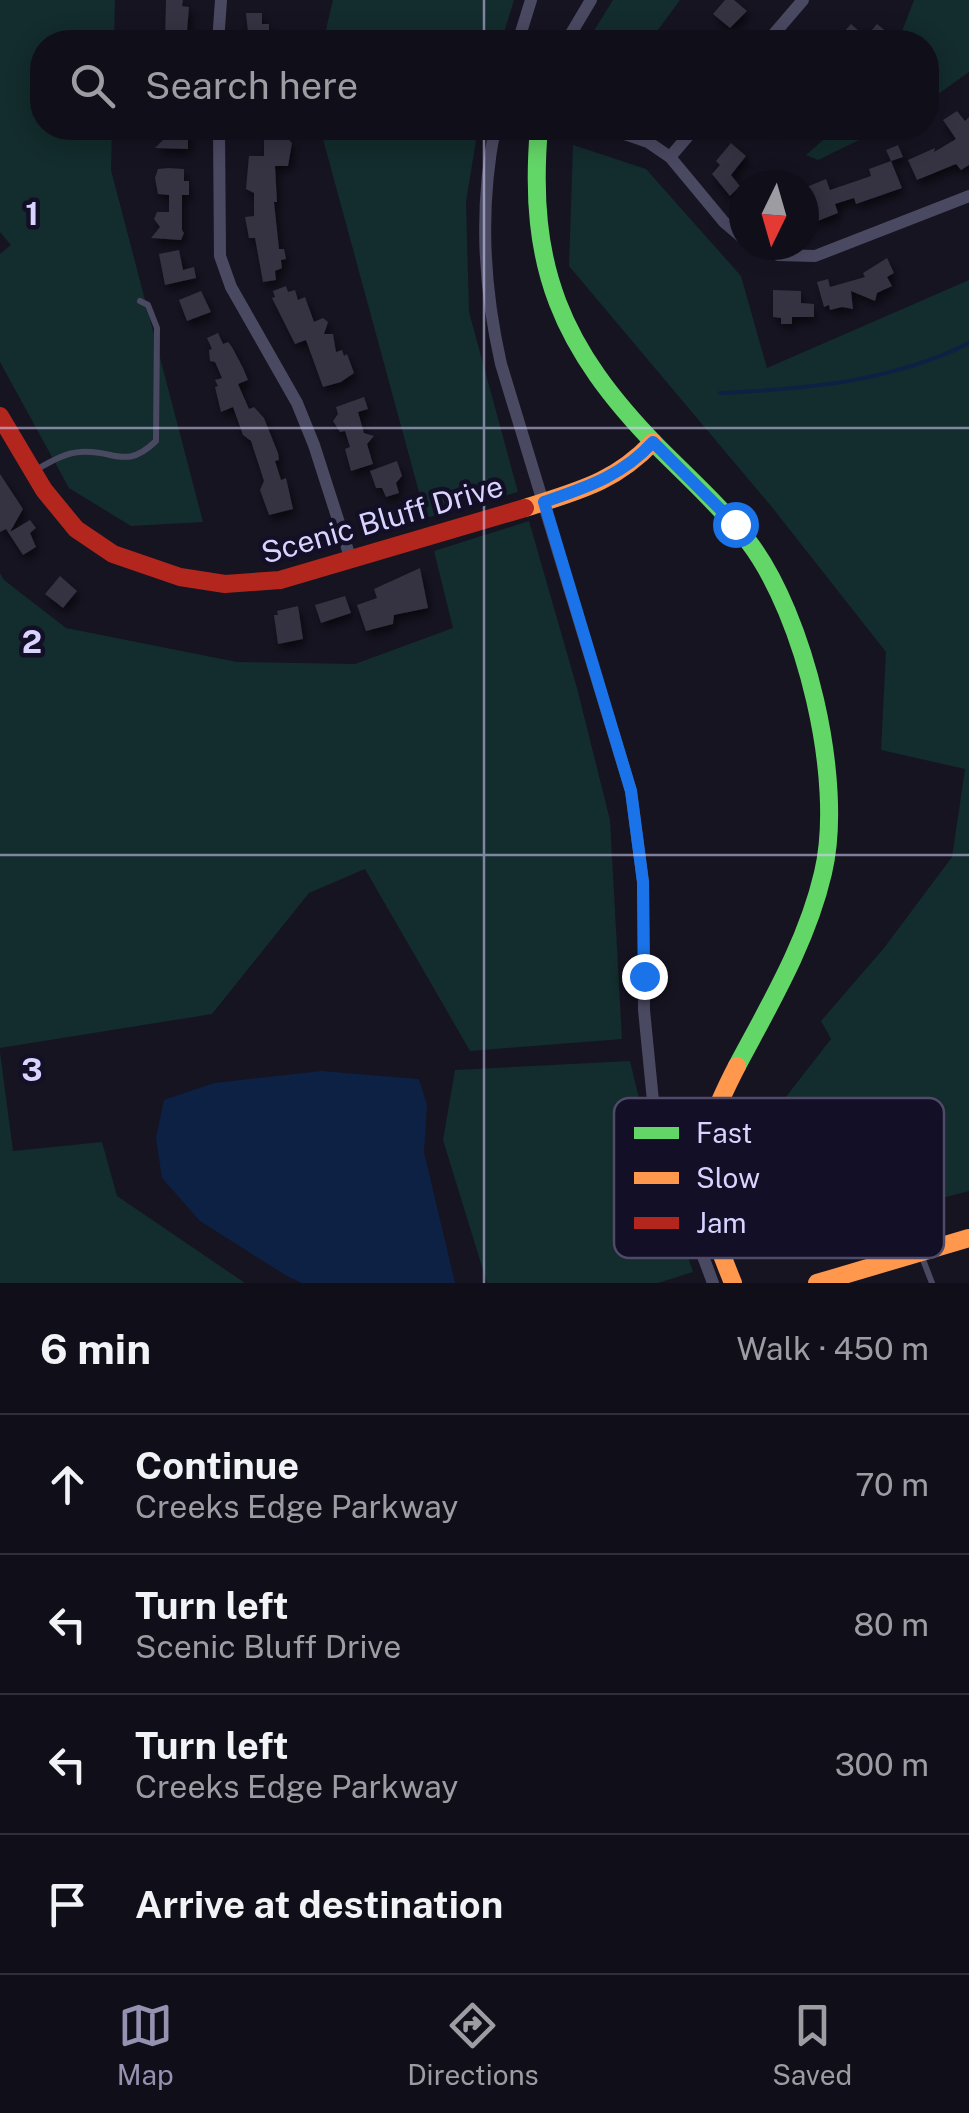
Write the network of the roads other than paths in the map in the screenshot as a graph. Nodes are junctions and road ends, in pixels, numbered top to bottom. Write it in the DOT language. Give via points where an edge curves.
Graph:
graph roads {
  1 [pos="221,0"];
  2 [pos="531,0"];
  3 [pos="591,0"];
  4 [pos="803,0"];
  5 [pos="219,30"];
  6 [pos="522,30"];
  7 [pos="573,30"];
  8 [pos="777,30"];
  9 [pos="219,140"];
  10 [pos="493,140"];
  11 [pos="538,140"];
  12 [pos="642,140"];
  13 [pos="685,140"];
  14 [pos="670,157"];
  15 [pos="969,196"];
  16 [pos="729,226"];
  17 [pos="819,254"];
  18 [pos="140,301"];
  19 [pos="0,416"];
  20 [pos="653,442"];
  21 [pos="33,471"];
  22 [pos="544,502"];
  23 [pos="351,560"];
  24 [pos="653,1098"];
  25 [pos="723,1098"];
  26 [pos="969,1238"];
  27 [pos="944,1245"];
  28 [pos="704,1258"];
  29 [pos="724,1258"];
  30 [pos="897,1258"];
  31 [pos="923,1258"];
  32 [pos="713,1283"];
  33 [pos="733,1283"];
  34 [pos="817,1283"];
  35 [pos="932,1283"];
  1 -- 5 [label="street"];
  2 -- 6 [label="street"];
  3 -- 7 [label="street"];
  4 -- 8 [label="street"];
  9 -- 23 [label="street" via="220,256 231,288 298,403"];
  10 -- 22 [label="street" via="484,211 490,311"];
  11 -- 20 [label="street" via="536,232 556,300 591,368"];
  12 -- 14 [label="street"];
  13 -- 14 [label="street"];
  14 -- 16 [label="street"];
  15 -- 17 [label="street"];
  18 -- 21 [label="lane" via="157,328 156,441 125,459 79,452"];
  19 -- 21 [label="street, Scenic Bluff Drive"];
  20 -- 22 [label="street, Scenic Bluff Drive" via="604,482"];
  20 -- 25 [label="street" via="735,524 779,590 805,665 830,805 812,916"];
  21 -- 23 [label="street, Scenic Bluff Drive" via="76,528 117,554 172,575 248,584"];
  22 -- 23 [label="street, Scenic Bluff Drive"];
  22 -- 24 [label="street" via="631,791 643,882"];
  26 -- 27 [label="street"];
  28 -- 32 [label="street"];
  29 -- 33 [label="street"];
  30 -- 34 [label="street"];
  31 -- 35 [label="lane"];
}
